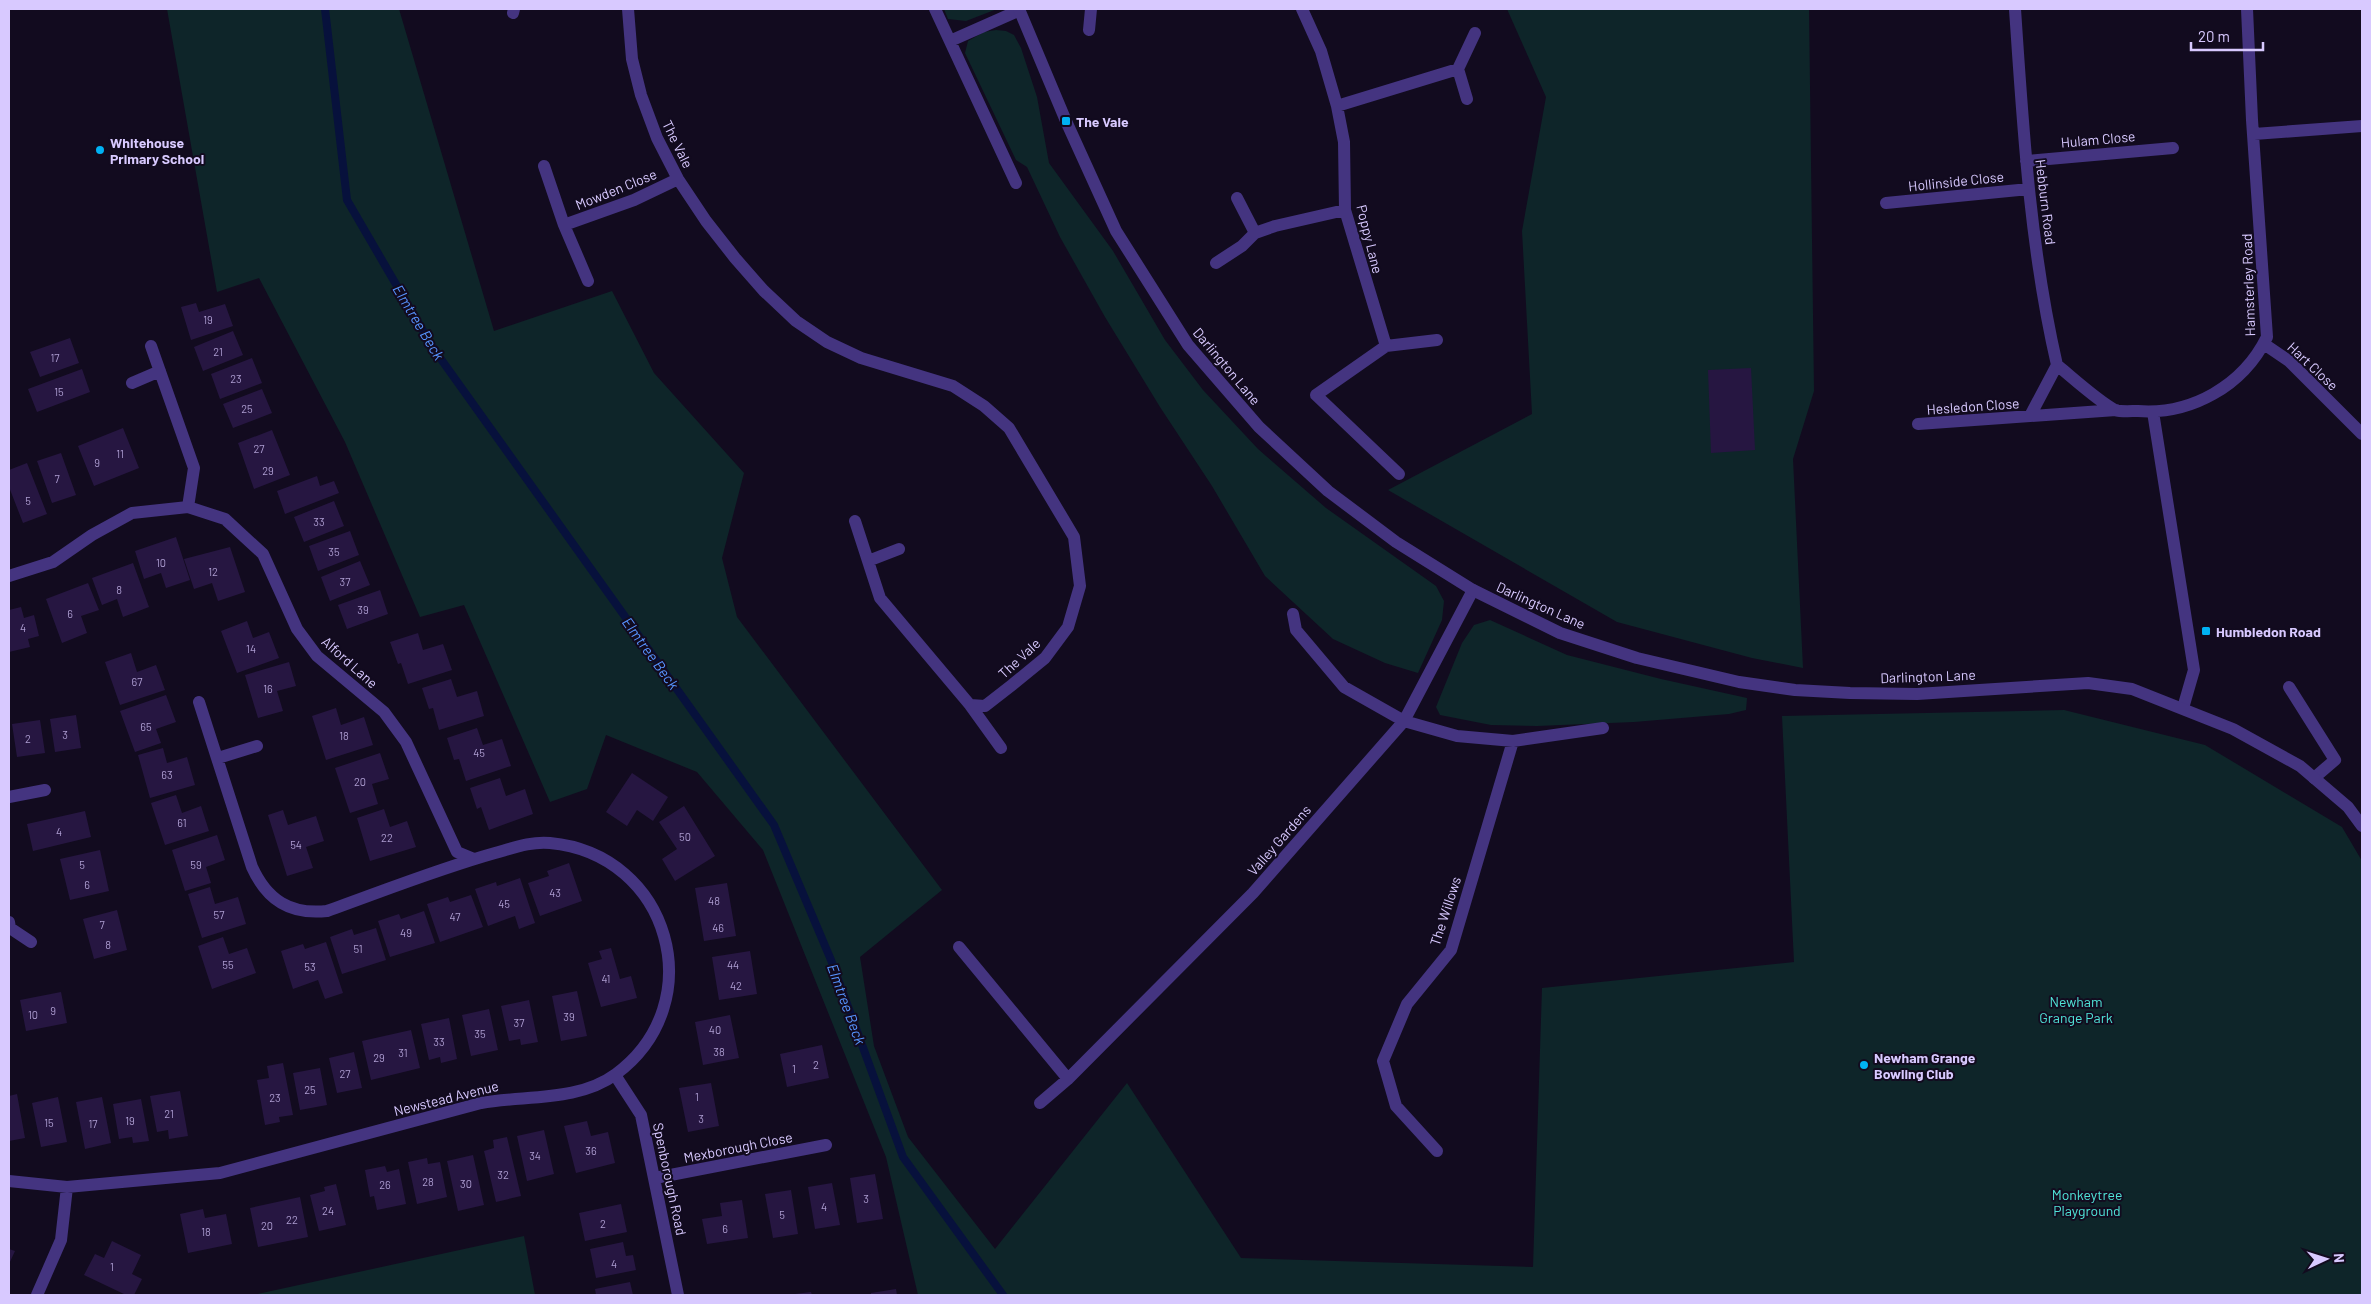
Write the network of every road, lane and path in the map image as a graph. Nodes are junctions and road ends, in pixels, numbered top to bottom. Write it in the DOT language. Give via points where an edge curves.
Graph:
graph roads {
  1 [pos="628,9"];
  2 [pos="935,9"];
  3 [pos="1020,9"];
  4 [pos="1091,9"];
  5 [pos="1302,9"];
  6 [pos="2015,9"];
  7 [pos="2247,9"];
  8 [pos="1089,30"];
  9 [pos="1475,34"];
  10 [pos="950,41"];
  11 [pos="1458,69"];
  12 [pos="1467,100"];
  13 [pos="1337,106"];
  14 [pos="2362,126"];
  15 [pos="2254,134"];
  16 [pos="2173,148"];
  17 [pos="2026,161"];
  18 [pos="544,166"];
  19 [pos="678,179"];
  20 [pos="1016,183"];
  21 [pos="2029,189"];
  22 [pos="1237,198"];
  23 [pos="1886,203"];
  24 [pos="1345,210"];
  25 [pos="564,225"];
  26 [pos="1255,233"];
  27 [pos="1216,262"];
  28 [pos="588,281"];
  29 [pos="1437,340"];
  30 [pos="2264,344"];
  31 [pos="151,346"];
  32 [pos="1386,346"];
  33 [pos="2056,365"];
  34 [pos="160,371"];
  35 [pos="132,383"];
  36 [pos="2116,410"];
  37 [pos="2153,412"];
  38 [pos="2030,416"];
  39 [pos="1918,424"];
  40 [pos="2362,434"];
  41 [pos="1399,474"];
  42 [pos="188,506"];
  43 [pos="855,521"];
  44 [pos="899,549"];
  45 [pos="868,561"];
  46 [pos="9,576"];
  47 [pos="1473,590"];
  48 [pos="1293,614"];
  49 [pos="2289,687"];
  50 [pos="199,702"];
  51 [pos="970,705"];
  52 [pos="2183,708"];
  53 [pos="1404,721"];
  54 [pos="1603,728"];
  55 [pos="1513,741"];
  56 [pos="257,746"];
  57 [pos="1001,748"];
  58 [pos="218,758"];
  59 [pos="2314,778"];
  60 [pos="45,790"];
  61 [pos="9,797"];
  62 [pos="2362,826"];
  63 [pos="474,859"];
  64 [pos="9,922"];
  65 [pos="31,942"];
  66 [pos="959,947"];
  67 [pos="615,1075"];
  68 [pos="1068,1079"];
  69 [pos="1040,1103"];
  70 [pos="826,1145"];
  71 [pos="1437,1151"];
  72 [pos="655,1178"];
  73 [pos="9,1181"];
  74 [pos="67,1187"];
  75 [pos="37,1295"];
  76 [pos="678,1295"];
  1 -- 19 [label="street, The Vale" via="632,59 641,95 657,138"];
  2 -- 10 [label="street"];
  3 -- 10 [label="street, Darlington Lane"];
  3 -- 47 [label="street, Darlington Lane" via="1116,231 1188,345 1259,427 1328,491 1396,542"];
  4 -- 8 [label="street"];
  5 -- 13 [label="street, Poppy Lane" via="1321,51"];
  6 -- 17 [label="street, Hebburn Road"];
  7 -- 15 [label="street, Hamsterley Road"];
  9 -- 11 [label="street"];
  10 -- 20 [label="street"];
  11 -- 12 [label="street"];
  11 -- 13 [label="street"];
  13 -- 24 [label="street, Poppy Lane" via="1344,142"];
  14 -- 15 [label="street"];
  15 -- 30 [label="street, Hamsterley Road" via="2267,318"];
  16 -- 17 [label="street, Hulam Close"];
  17 -- 21 [label="street, Hebburn Road"];
  18 -- 25 [label="street, Mowden Close"];
  19 -- 25 [label="street, Mowden Close" via="634,200"];
  19 -- 51 [label="street, The Vale" via="735,258 796,321 828,342 862,358 953,386 984,406 1009,428 1074,537 1080,586 1068,627 1045,658 986,706"];
  21 -- 23 [label="street, Hollinside Close"];
  21 -- 33 [label="street, Hebburn Road" via="2047,324"];
  22 -- 26 [label="street"];
  24 -- 26 [label="street"];
  24 -- 32 [label="street, Poppy Lane"];
  25 -- 28 [label="street, Mowden Close"];
  26 -- 27 [label="street" via="1242,246"];
  29 -- 32 [label="street"];
  30 -- 37 [label="street, Hamsterley Road" via="2223,388 2201,402"];
  30 -- 40 [label="street, Hart Close" via="2289,361"];
  31 -- 34 [label="street"];
  32 -- 41 [label="street" via="1316,395"];
  33 -- 36 [label="street"];
  33 -- 38 [label="street, Hesledon Close"];
  34 -- 35 [label="street"];
  34 -- 42 [label="street" via="194,468"];
  36 -- 37 [label="street, Hamsterley Road"];
  36 -- 38 [label="street, Hesledon Close"];
  37 -- 52 [label="street" via="2194,670"];
  38 -- 39 [label="street, Hesledon Close"];
  42 -- 46 [label="street, Alford Lane" via="132,513 53,562"];
  42 -- 63 [label="street, Alford Lane" via="225,519 263,554 297,629 317,656 384,712 406,742 457,852"];
  43 -- 45 [label="street"];
  44 -- 45 [label="street"];
  45 -- 51 [label="street" via="880,598"];
  47 -- 52 [label="street, Darlington Lane" via="1560,633 1637,658 1739,682 1795,690 1917,694 2088,683 2132,689"];
  47 -- 53 [label="street, Valley Gardens"];
  48 -- 53 [label="street" via="1296,630 1344,687"];
  49 -- 59 [label="street" via="2335,760"];
  50 -- 58 [label="street, Newstead Avenue"];
  51 -- 57 [label="street"];
  52 -- 59 [label="street, Darlington Lane" via="2233,729 2300,766"];
  53 -- 55 [label="street" via="1457,736"];
  53 -- 68 [label="street, Valley Gardens" via="1253,893"];
  54 -- 55 [label="street"];
  55 -- 71 [label="street, The Willows" via="1451,950 1407,1004 1383,1061 1396,1106"];
  56 -- 58 [label="street"];
  58 -- 63 [label="street, Newstead Avenue" via="260,885 292,909 309,913 327,911"];
  59 -- 62 [label="street, Darlington Lane" via="2348,807"];
  60 -- 61 [label="street"];
  63 -- 67 [label="street, Newstead Avenue" via="525,844 549,842 572,846 625,873 650,900 665,934 669,968 666,999 658,1026 638,1055"];
  64 -- 65 [label="street" via="10,928"];
  66 -- 68 [label="street"];
  67 -- 72 [label="street, Spenborough Road" via="641,1115"];
  67 -- 74 [label="street, Newstead Avenue" via="591,1088 481,1103 220,1173"];
  68 -- 69 [label="street, Valley Gardens"];
  70 -- 72 [label="street, Mexborough Close"];
  72 -- 76 [label="street, Spenborough Road"];
  73 -- 74 [label="street, Newstead Avenue"];
  74 -- 75 [label="street" via="61,1240"];
}
